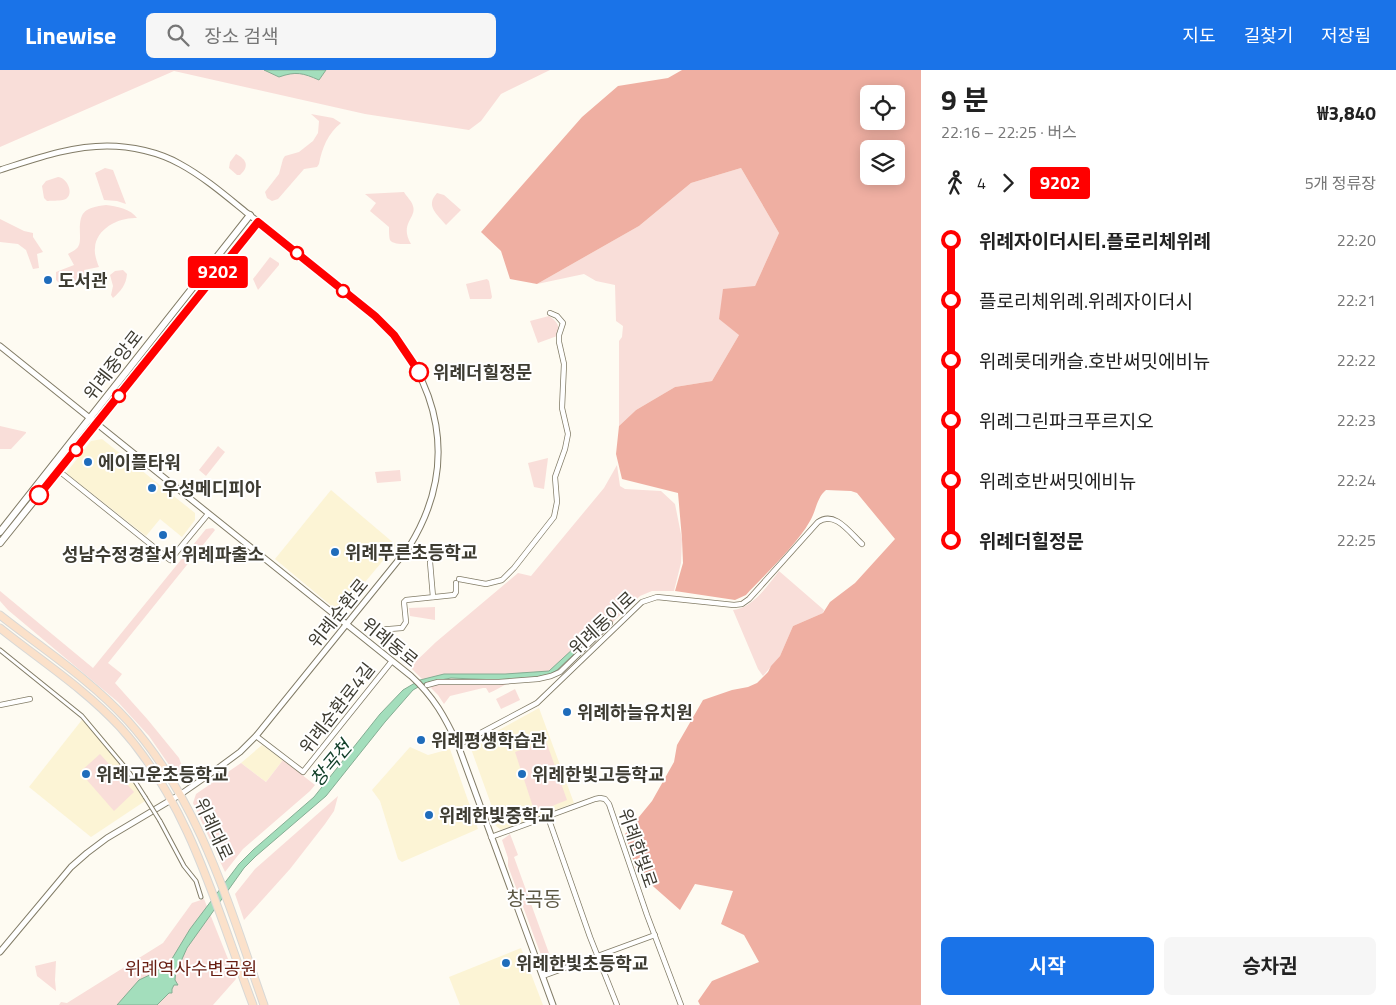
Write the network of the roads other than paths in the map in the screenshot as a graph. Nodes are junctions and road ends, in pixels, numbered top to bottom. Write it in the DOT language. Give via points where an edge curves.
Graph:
graph roads {
  1 [pos="0,170"];
  2 [pos="250,216"];
  3 [pos="258,222"];
  4 [pos="550,313"];
  5 [pos="0,346"];
  6 [pos="89,419"];
  7 [pos="96,424"];
  8 [pos="59,471"];
  9 [pos="208,514"];
  10 [pos="0,532"];
  11 [pos="0,543"];
  12 [pos="862,544"];
  13 [pos="430,562"];
  14 [pos="433,597"];
  15 [pos="0,615"];
  16 [pos="610,623"];
  17 [pos="346,624"];
  18 [pos="0,628"];
  19 [pos="378,630"];
  20 [pos="0,650"];
  21 [pos="392,661"];
  22 [pos="427,685"];
  23 [pos="30,698"];
  24 [pos="0,705"];
  25 [pos="256,736"];
  26 [pos="458,745"];
  27 [pos="181,794"];
  28 [pos="170,800"];
  29 [pos="548,817"];
  30 [pos="491,837"];
  31 [pos="201,897"];
  32 [pos="654,935"];
  33 [pos="0,941"];
  34 [pos="6,945"];
  35 [pos="0,952"];
  36 [pos="598,957"];
  37 [pos="543,976"];
  38 [pos="254,1005"];
  39 [pos="264,1005"];
  40 [pos="553,1005"];
  41 [pos="617,1005"];
  42 [pos="681,1005"];
  1 -- 2 [label="street, 위례순환로" via="82,147 118,146 146,151 166,157 194,172"];
  2 -- 3 [label="street, 위례순환로"];
  2 -- 6 [label="main road, 위례중앙로"];
  3 -- 7 [label="main road, 위례중앙로"];
  3 -- 17 [label="street, 위례순환로" via="385,326 419,372 434,414 438,454 427,514 409,547"];
  4 -- 14 [label="street" via="563,323 559,342 564,364 562,408 568,434 555,477 556,510 551,521 502,580 486,584 457,581 454,595"];
  5 -- 6 [label="street, 위례동로"];
  6 -- 7 [label="street, 위례동로"];
  6 -- 10 [label="main road, 위례중앙로"];
  7 -- 8 [label="main road, 위례중앙로"];
  7 -- 9 [label="street, 위례동로"];
  8 -- 9 [label="street" via="170,560"];
  8 -- 11 [label="main road, 위례중앙로"];
  9 -- 17 [label="street, 위례동로"];
  12 -- 26 [label="street, 위례동이로" via="838,521 823,518 742,604 657,597 642,602 537,703"];
  13 -- 14 [label="street"];
  14 -- 19 [label="street" via="406,600 406,622 402,628"];
  15 -- 27 [label="main road, 위례대로" via="100,694 128,721"];
  16 -- 22 [label="street" via="552,676"];
  17 -- 21 [label="street, 위례동로"];
  17 -- 25 [label="street, 위례순환로"];
  18 -- 28 [label="main road, 위례대로" via="94,702 120,727 146,759"];
  20 -- 31 [label="street, bridge" via="82,716 129,772 196,881"];
  21 -- 25 [label="street, 위례순환로4길" via="303,772"];
  21 -- 26 [label="street, 위례동로" via="427,691 446,719"];
  23 -- 24 [label="street"];
  25 -- 27 [label="street, 위례순환로" via="232,758"];
  26 -- 30 [label="street, 위례동로"];
  27 -- 28 [label="street, 위례순환로"];
  27 -- 39 [label="main road, 위례대로" via="216,870"];
  28 -- 34 [label="street, 위례순환로" via="107,838 71,867"];
  28 -- 38 [label="main road, 위례대로" via="197,852"];
  29 -- 30 [label="street, 위례한빛로"];
  29 -- 32 [label="street, 위례한빛로" via="595,799 606,799"];
  29 -- 36 [label="street"];
  30 -- 37 [label="street, 위례동로"];
  32 -- 36 [label="street"];
  32 -- 42 [label="street, 위례한빛로"];
  33 -- 34 [label="street"];
  34 -- 35 [label="street, 위례순환로"];
  36 -- 37 [label="street"];
  36 -- 41 [label="street"];
  37 -- 40 [label="street, 위례동로"];
}
